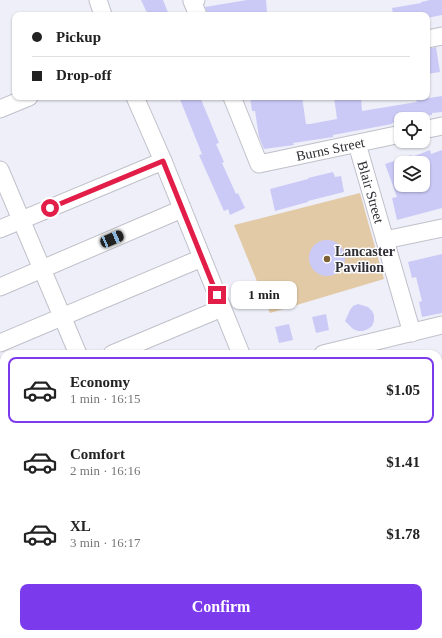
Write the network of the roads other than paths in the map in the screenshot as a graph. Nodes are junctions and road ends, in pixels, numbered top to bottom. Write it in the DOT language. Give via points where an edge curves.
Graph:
graph roads {
  1 [pos="98,0"];
  2 [pos="102,12"];
  3 [pos="442,36"];
  4 [pos="430,38"];
  5 [pos="22,100"];
  6 [pos="136,100"];
  7 [pos="233,100"];
  8 [pos="0,109"];
  9 [pos="442,126"];
  10 [pos="430,129"];
  11 [pos="394,136"];
  12 [pos="357,144"];
  13 [pos="163,161"];
  14 [pos="0,170"];
  15 [pos="182,209"];
  16 [pos="21,220"];
  17 [pos="442,228"];
  18 [pos="0,229"];
  19 [pos="385,240"];
  20 [pos="202,258"];
  21 [pos="42,269"];
  22 [pos="0,287"];
  23 [pos="222,308"];
  24 [pos="62,317"];
  25 [pos="442,325"];
  26 [pos="412,333"];
  27 [pos="0,343"];
  28 [pos="378,348"];
  29 [pos="76,350"];
  30 [pos="122,350"];
  31 [pos="239,350"];
  32 [pos="360,350"];
  1 -- 2 [label="street"];
  3 -- 4 [label="street"];
  5 -- 8 [label="street"];
  6 -- 13 [label="street"];
  7 -- 12 [label="street, Burns Street" via="259,164"];
  9 -- 10 [label="street"];
  11 -- 12 [label="street, Burns Street"];
  12 -- 19 [label="street, Blair Street"];
  13 -- 15 [label="street"];
  13 -- 16 [label="street"];
  14 -- 16 [label="street"];
  15 -- 20 [label="street"];
  15 -- 21 [label="street"];
  16 -- 18 [label="street"];
  16 -- 21 [label="street"];
  17 -- 19 [label="street, Blair Street"];
  19 -- 26 [label="street, Blair Street"];
  20 -- 23 [label="street"];
  20 -- 24 [label="street"];
  21 -- 22 [label="street"];
  21 -- 24 [label="street"];
  23 -- 30 [label="street"];
  23 -- 31 [label="street"];
  24 -- 27 [label="street"];
  24 -- 29 [label="street"];
  25 -- 26 [label="street"];
  26 -- 28 [label="street"];
  28 -- 32 [label="street"];
}
